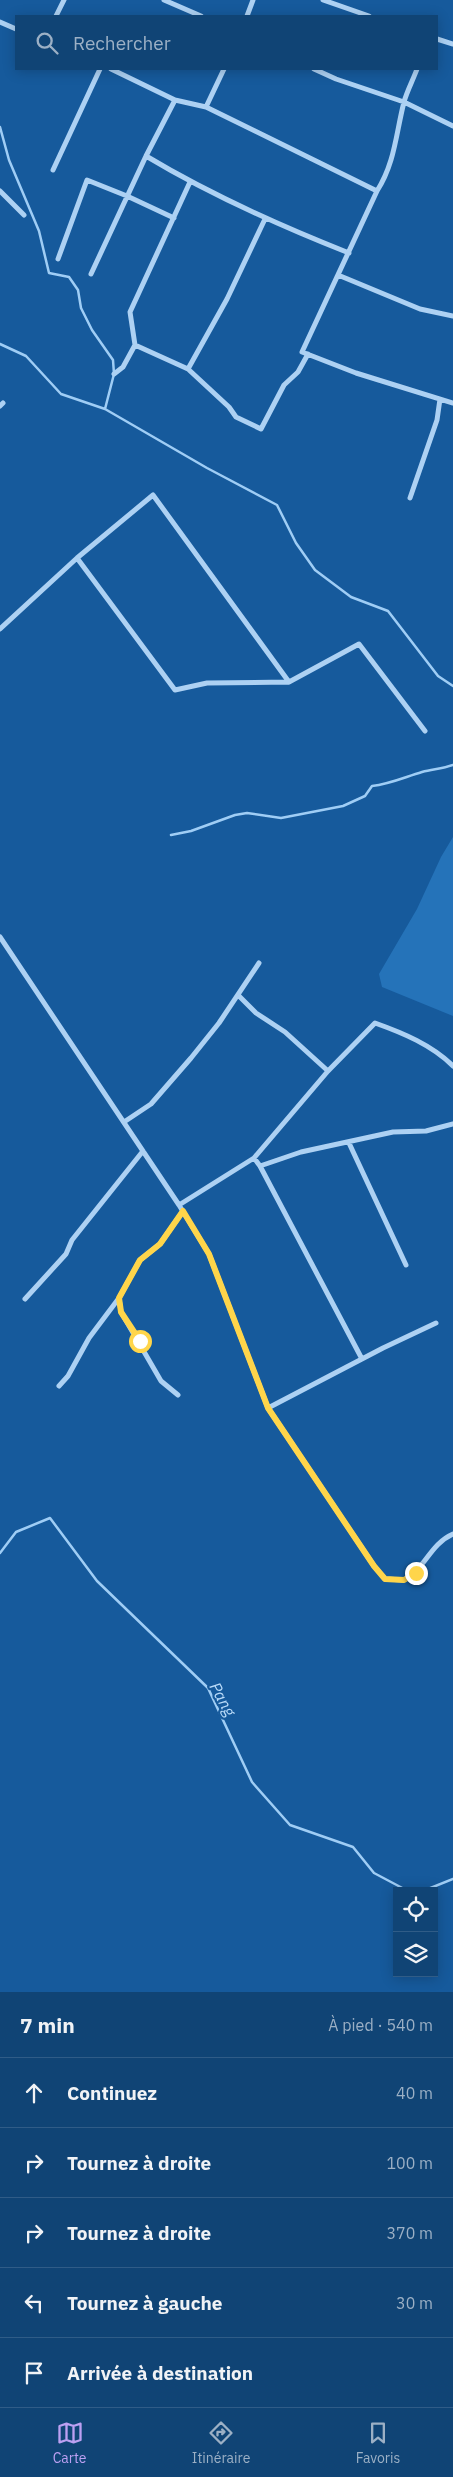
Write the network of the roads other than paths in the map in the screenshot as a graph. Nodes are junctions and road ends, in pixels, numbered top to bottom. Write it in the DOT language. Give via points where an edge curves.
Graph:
graph roads {
  1 [pos="64,0"];
  2 [pos="164,0"];
  3 [pos="253,0"];
  4 [pos="323,0"];
  5 [pos="56,15"];
  6 [pos="199,15"];
  7 [pos="246,15"];
  8 [pos="366,15"];
  9 [pos="0,22"];
  10 [pos="15,29"];
  11 [pos="438,40"];
  12 [pos="453,44"];
  13 [pos="100,70"];
  14 [pos="113,70"];
  15 [pos="224,70"];
  16 [pos="316,70"];
  17 [pos="417,70"];
  18 [pos="174,100"];
  19 [pos="404,102"];
  20 [pos="206,107"];
  21 [pos="453,126"];
  22 [pos="146,156"];
  23 [pos="53,170"];
  24 [pos="190,182"];
  25 [pos="0,191"];
  26 [pos="377,191"];
  27 [pos="127,196"];
  28 [pos="24,215"];
  29 [pos="174,218"];
  30 [pos="265,219"];
  31 [pos="349,252"];
  32 [pos="58,259"];
  33 [pos="91,274"];
  34 [pos="338,275"];
  35 [pos="453,316"];
  36 [pos="135,345"];
  37 [pos="308,354"];
  38 [pos="188,369"];
  39 [pos="114,374"];
  40 [pos="440,399"];
  41 [pos="453,403"];
  42 [pos="410,498"];
  43 [pos="77,558"];
  44 [pos="0,629"];
  45 [pos="289,682"];
  46 [pos="425,731"];
  47 [pos="0,937"];
  48 [pos="259,963"];
  49 [pos="238,995"];
  50 [pos="453,1066"];
  51 [pos="328,1072"];
  52 [pos="124,1122"];
  53 [pos="453,1124"];
  54 [pos="349,1143"];
  55 [pos="143,1151"];
  56 [pos="254,1158"];
  57 [pos="260,1166"];
  58 [pos="181,1208"];
  59 [pos="406,1265"];
  60 [pos="119,1298"];
  61 [pos="25,1299"];
  62 [pos="436,1323"];
  63 [pos="362,1359"];
  64 [pos="59,1386"];
  65 [pos="178,1394"];
  66 [pos="268,1408"];
  67 [pos="453,1534"];
  1 -- 5 [label="street"];
  2 -- 6 [label="street"];
  3 -- 7 [label="street"];
  4 -- 8 [label="street"];
  9 -- 10 [label="street"];
  11 -- 12 [label="street"];
  13 -- 23 [label="street"];
  14 -- 18 [label="street"];
  15 -- 20 [label="street"];
  16 -- 19 [label="street"];
  17 -- 19 [label="street"];
  18 -- 20 [label="street"];
  18 -- 22 [label="street"];
  19 -- 21 [label="street"];
  19 -- 26 [label="street" via="390,165"];
  20 -- 26 [label="street"];
  22 -- 24 [label="street"];
  22 -- 27 [label="street"];
  24 -- 29 [label="street"];
  24 -- 30 [label="street"];
  25 -- 28 [label="street"];
  26 -- 31 [label="street"];
  27 -- 29 [label="street"];
  27 -- 32 [label="street" via="87,180"];
  27 -- 33 [label="street"];
  29 -- 36 [label="street" via="130,312"];
  30 -- 31 [label="street"];
  30 -- 38 [label="street" via="227,299"];
  31 -- 34 [label="street"];
  34 -- 35 [label="street" via="420,309"];
  34 -- 37 [label="street" via="302,352"];
  36 -- 38 [label="street"];
  36 -- 39 [label="street" via="123,367"];
  37 -- 38 [label="street" via="298,372 284,385 261,429 236,417"];
  37 -- 40 [label="street"];
  40 -- 41 [label="street"];
  40 -- 42 [label="street" via="437,420"];
  43 -- 44 [label="street"];
  43 -- 45 [label="street" via="175,690 207,683"];
  43 -- 45 [label="street" via="153,495"];
  45 -- 46 [label="street" via="359,644"];
  47 -- 52 [label="street"];
  48 -- 49 [label="street"];
  49 -- 51 [label="street"];
  49 -- 52 [label="street" via="219,1023 151,1104"];
  50 -- 51 [label="street" via="427,1046 375,1023"];
  51 -- 56 [label="street"];
  52 -- 55 [label="street"];
  53 -- 54 [label="street" via="426,1131 393,1132"];
  54 -- 57 [label="street" via="301,1152"];
  54 -- 59 [label="street"];
  55 -- 58 [label="street"];
  55 -- 61 [label="street" via="72,1240 66,1254"];
  56 -- 57 [label="street"];
  56 -- 58 [label="street"];
  57 -- 63 [label="street"];
  58 -- 60 [label="street" via="160,1244 140,1260"];
  58 -- 66 [label="street" via="209,1254"];
  60 -- 64 [label="street" via="88,1338 68,1376"];
  60 -- 65 [label="street" via="121,1312 161,1381"];
  62 -- 63 [label="street"];
  63 -- 66 [label="street"];
  66 -- 67 [label="street" via="385,1579 398,1581 411,1577 436,1544"];
}
